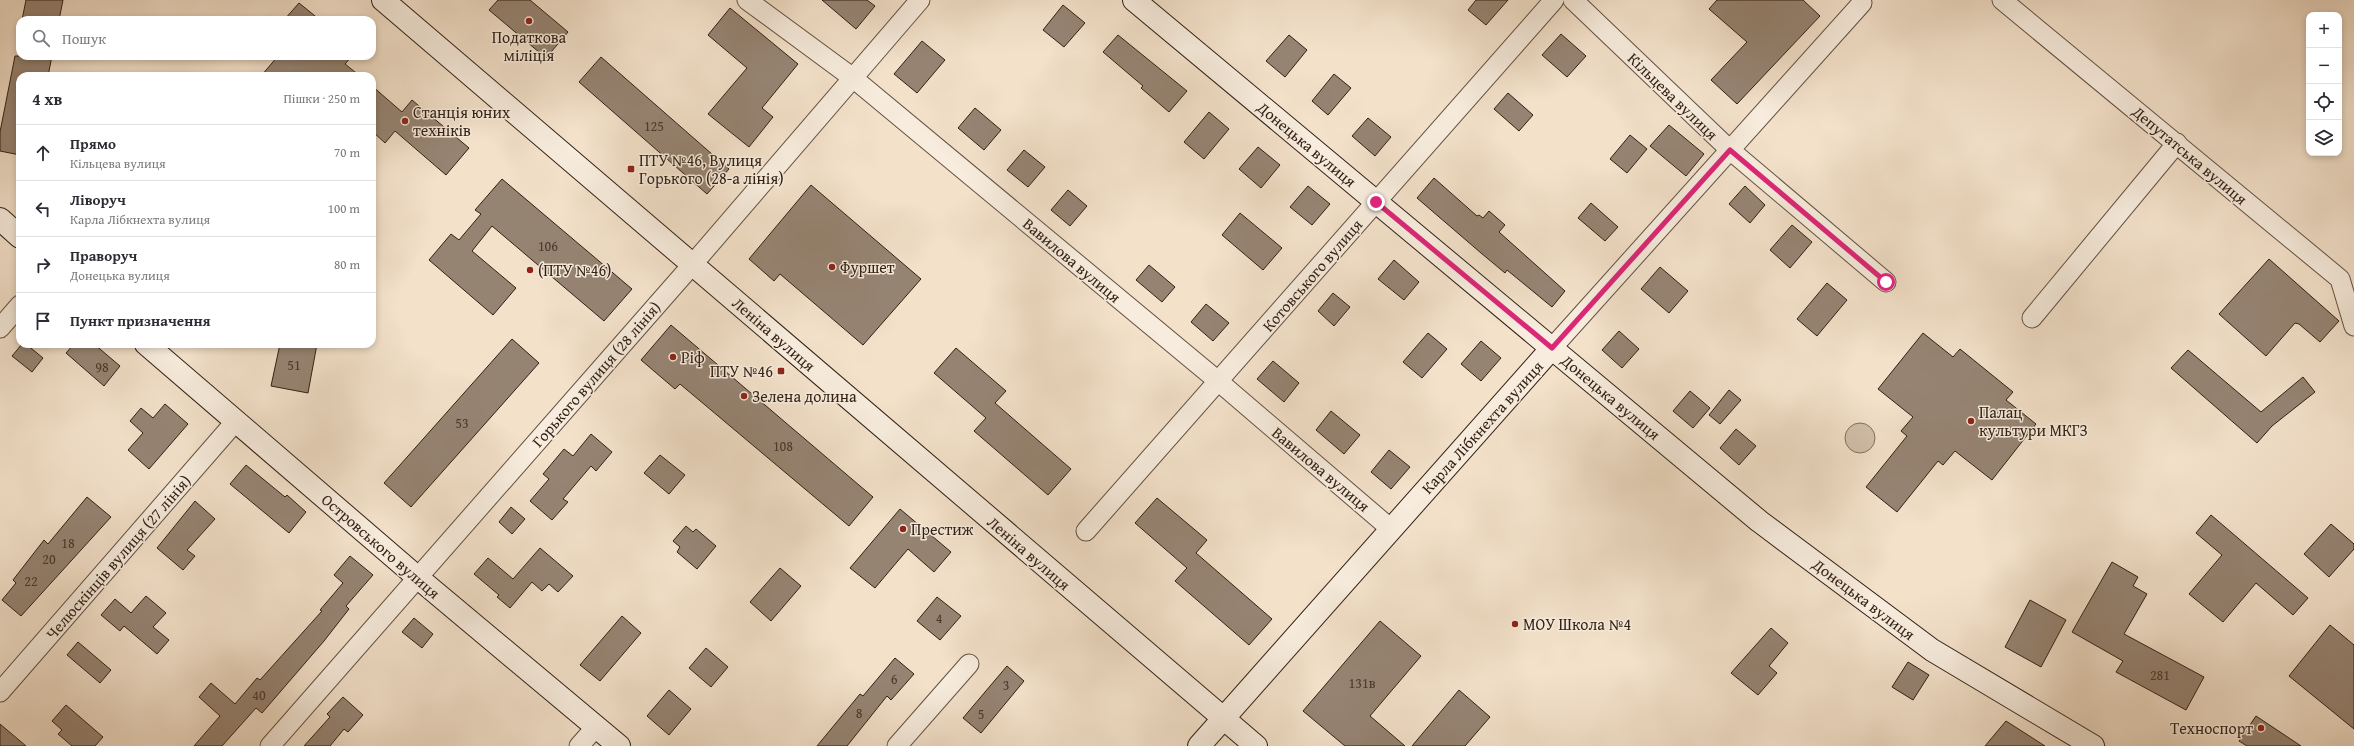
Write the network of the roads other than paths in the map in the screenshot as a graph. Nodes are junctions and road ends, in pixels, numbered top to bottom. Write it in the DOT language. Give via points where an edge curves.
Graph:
graph roads {
  1 [pos="383,0"];
  2 [pos="747,0"];
  3 [pos="920,0"];
  4 [pos="1134,0"];
  5 [pos="1554,0"];
  6 [pos="1573,0"];
  7 [pos="2002,0"];
  8 [pos="1862,3"];
  9 [pos="853,78"];
  10 [pos="2177,143"];
  11 [pos="1730,150"];
  12 [pos="1376,202"];
  13 [pos="0,219"];
  14 [pos="16,233"];
  15 [pos="692,265"];
  16 [pos="1886,282"];
  17 [pos="16,310"];
  18 [pos="2032,318"];
  19 [pos="2354,326"];
  20 [pos="0,328"];
  21 [pos="151,348"];
  22 [pos="1552,348"];
  23 [pos="1218,381"];
  24 [pos="236,421"];
  25 [pos="1391,529"];
  26 [pos="1086,531"];
  27 [pos="417,577"];
  28 [pos="969,664"];
  29 [pos="0,692"];
  30 [pos="1222,718"];
  31 [pos="596,727"];
  32 [pos="270,746"];
  33 [pos="579,746"];
  34 [pos="619,746"];
  35 [pos="897,746"];
  36 [pos="1198,746"];
  37 [pos="1256,746"];
  38 [pos="2093,746"];
  1 -- 15 [label="street, Леніна вулиця"];
  2 -- 9 [label="street, Вавилова вулиця"];
  3 -- 9 [label="street, Горького вулиця (28 лiнiя)"];
  4 -- 12 [label="street, Донецька вулиця"];
  5 -- 12 [label="street, Котовського вулиця"];
  6 -- 11 [label="street, Кільцева вулиця"];
  7 -- 10 [label="street, Депутатська вулиця"];
  8 -- 11 [label="street, Карла Лібкнехта вулиця"];
  9 -- 15 [label="street, Горького вулиця (28 лiнiя)"];
  9 -- 23 [label="street, Вавилова вулиця"];
  10 -- 18 [label="street"];
  10 -- 19 [label="street, Депутатська вулиця" via="2340,279"];
  11 -- 16 [label="street, Кільцева вулиця"];
  11 -- 22 [label="street, Карла Лібкнехта вулиця"];
  12 -- 22 [label="street, Донецька вулиця"];
  12 -- 23 [label="street, Котовського вулиця"];
  13 -- 14 [label="street"];
  15 -- 27 [label="street, Горького вулиця (28 лiнiя)"];
  15 -- 30 [label="street, Леніна вулиця"];
  17 -- 20 [label="street"];
  21 -- 24 [label="street, Островського вулиця"];
  22 -- 25 [label="street, Карла Лібкнехта вулиця"];
  22 -- 38 [label="street, Донецька вулиця" via="1759,521 1926,645"];
  23 -- 25 [label="street, Вавилова вулиця"];
  23 -- 26 [label="street, Котовського вулиця"];
  24 -- 27 [label="street, Островського вулиця"];
  24 -- 29 [label="street, Челюскінців вулиця (27 лiнiя)"];
  25 -- 30 [label="street, Карла Лібкнехта вулиця"];
  27 -- 31 [label="street, Островського вулиця"];
  27 -- 32 [label="street, Горького вулиця (28 лiнiя)"];
  28 -- 35 [label="street"];
  30 -- 36 [label="street, Карла Лібкнехта вулиця"];
  30 -- 37 [label="street, Леніна вулиця"];
  31 -- 33 [label="street"];
  31 -- 34 [label="street, Островського вулиця"];
}
